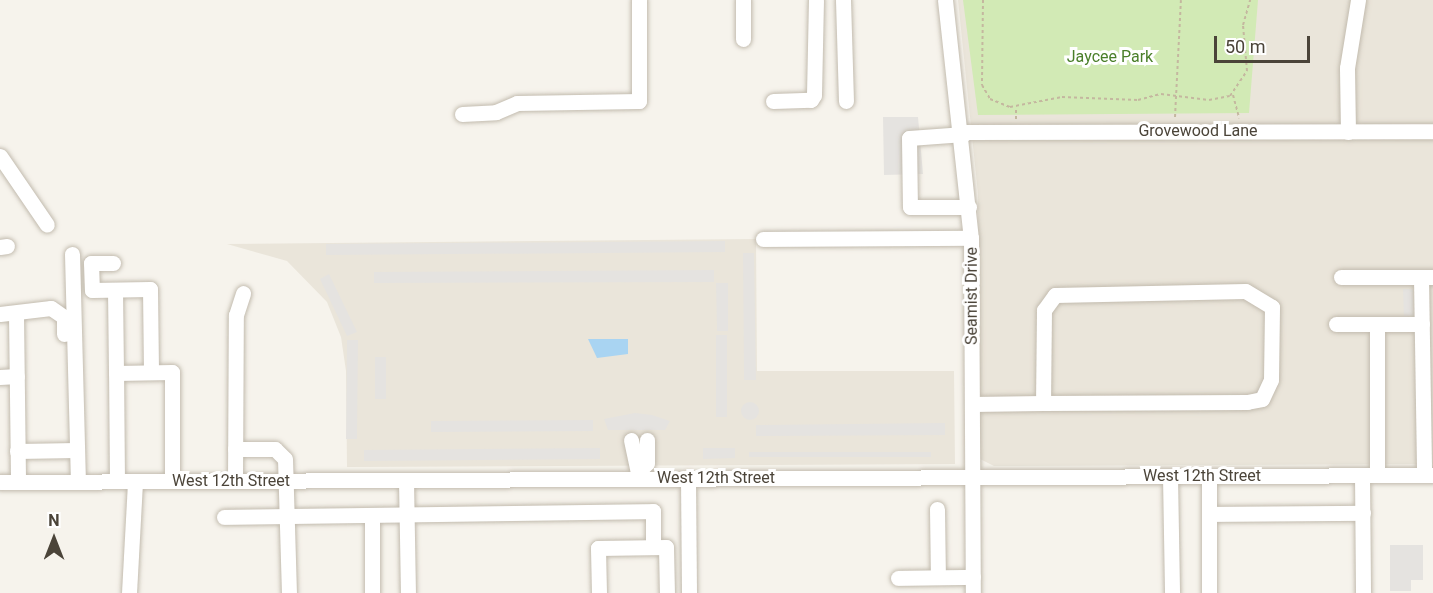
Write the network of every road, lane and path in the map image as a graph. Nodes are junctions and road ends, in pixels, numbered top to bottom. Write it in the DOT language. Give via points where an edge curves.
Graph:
graph roads {
  1 [pos="639,0"];
  2 [pos="743,0"];
  3 [pos="816,0"];
  4 [pos="843,0"];
  5 [pos="945,0"];
  6 [pos="983,0"];
  7 [pos="1181,0"];
  8 [pos="1250,0"];
  9 [pos="1358,0"];
  10 [pos="743,39"];
  11 [pos="1175,94"];
  12 [pos="1233,94"];
  13 [pos="846,100"];
  14 [pos="773,101"];
  15 [pos="462,114"];
  16 [pos="1433,130"];
  17 [pos="1175,131"];
  18 [pos="1239,131"];
  19 [pos="1348,132"];
  20 [pos="964,133"];
  21 [pos="0,156"];
  22 [pos="969,207"];
  23 [pos="47,225"];
  24 [pos="971,238"];
  25 [pos="763,239"];
  26 [pos="72,254"];
  27 [pos="113,263"];
  28 [pos="1341,277"];
  29 [pos="1427,277"];
  30 [pos="115,290"];
  31 [pos="243,293"];
  32 [pos="0,314"];
  33 [pos="16,314"];
  34 [pos="1425,321"];
  35 [pos="1336,324"];
  36 [pos="1377,324"];
  37 [pos="1428,366"];
  38 [pos="151,372"];
  39 [pos="116,373"];
  40 [pos="17,376"];
  41 [pos="0,377"];
  42 [pos="65,400"];
  43 [pos="1043,403"];
  44 [pos="972,404"];
  45 [pos="1428,416"];
  46 [pos="631,440"];
  47 [pos="647,440"];
  48 [pos="235,449"];
  49 [pos="77,450"];
  50 [pos="17,451"];
  51 [pos="639,475"];
  52 [pos="1370,475"];
  53 [pos="1428,475"];
  54 [pos="1170,476"];
  55 [pos="1209,476"];
  56 [pos="972,477"];
  57 [pos="688,478"];
  58 [pos="406,480"];
  59 [pos="117,481"];
  60 [pos="135,481"];
  61 [pos="172,481"];
  62 [pos="235,481"];
  63 [pos="288,481"];
  64 [pos="18,482"];
  65 [pos="78,482"];
  66 [pos="0,483"];
  67 [pos="937,509"];
  68 [pos="1363,513"];
  69 [pos="1209,514"];
  70 [pos="372,515"];
  71 [pos="406,515"];
  72 [pos="289,516"];
  73 [pos="224,517"];
  74 [pos="653,548"];
  75 [pos="666,571"];
  76 [pos="689,571"];
  77 [pos="938,577"];
  78 [pos="973,577"];
  79 [pos="898,578"];
  80 [pos="129,593"];
  81 [pos="290,593"];
  82 [pos="372,593"];
  83 [pos="408,593"];
  84 [pos="599,593"];
  85 [pos="667,593"];
  86 [pos="690,593"];
  87 [pos="973,593"];
  88 [pos="1172,593"];
  89 [pos="1209,593"];
  90 [pos="1363,593"];
  1 -- 15 [label="street" via="639,100 517,103 496,112"];
  2 -- 10 [label="street"];
  3 -- 14 [label="street" via="814,95 811,100"];
  4 -- 13 [label="street"];
  5 -- 20 [label="street, Seamist Drive"];
  6 -- 11 [label="path" via="982,85 996,104 1014,107 1062,97 1138,100"];
  7 -- 11 [label="path"];
  8 -- 12 [label="path" via="1243,25 1247,71"];
  9 -- 19 [label="street" via="1347,68"];
  11 -- 12 [label="path" via="1203,100"];
  11 -- 17 [label="path"];
  12 -- 18 [label="path"];
  16 -- 19 [label="street, Grovewood Lane"];
  17 -- 18 [label="street, Grovewood Lane"];
  17 -- 20 [label="street, Grovewood Lane"];
  18 -- 19 [label="street, Grovewood Lane"];
  20 -- 22 [label="street, Seamist Drive"];
  20 -- 22 [label="street, Grovewood Lane" via="909,138 910,207"];
  21 -- 23 [label="street"];
  22 -- 24 [label="street, Seamist Drive"];
  24 -- 25 [label="street"];
  24 -- 44 [label="street, Seamist Drive"];
  26 -- 49 [label="street"];
  27 -- 30 [label="street" via="91,263 92,290"];
  28 -- 29 [label="street"];
  29 -- 34 [label="street"];
  30 -- 38 [label="street" via="150,289"];
  30 -- 39 [label="street"];
  31 -- 48 [label="street" via="236,315"];
  32 -- 33 [label="street"];
  33 -- 40 [label="street"];
  33 -- 42 [label="street" via="21,308 51,308 64,317"];
  34 -- 36 [label="street"];
  34 -- 37 [label="street"];
  35 -- 36 [label="street"];
  36 -- 52 [label="street"];
  37 -- 45 [label="street"];
  38 -- 39 [label="street"];
  38 -- 61 [label="street" via="171,372"];
  39 -- 59 [label="street"];
  40 -- 41 [label="street"];
  40 -- 50 [label="street"];
  43 -- 43 [label="street" via="1262,399 1271,380 1272,307 1245,291 1055,295 1044,310"];
  43 -- 44 [label="street"];
  44 -- 56 [label="street, Seamist Drive"];
  45 -- 53 [label="street"];
  46 -- 51 [label="street" via="632,463"];
  47 -- 51 [label="street" via="647,463"];
  48 -- 62 [label="street"];
  48 -- 63 [label="street" via="281,452"];
  49 -- 50 [label="street"];
  49 -- 65 [label="street"];
  50 -- 64 [label="street"];
  51 -- 57 [label="street, West 12th Street"];
  51 -- 58 [label="street, West 12th Street"];
  52 -- 53 [label="street, West 12th Street"];
  52 -- 55 [label="street, West 12th Street"];
  52 -- 68 [label="street"];
  54 -- 55 [label="street, West 12th Street"];
  54 -- 56 [label="street, West 12th Street"];
  54 -- 88 [label="street"];
  55 -- 69 [label="street"];
  56 -- 57 [label="street, West 12th Street"];
  56 -- 78 [label="street, Seamist Drive"];
  57 -- 76 [label="street"];
  58 -- 63 [label="street, West 12th Street"];
  58 -- 71 [label="street"];
  59 -- 60 [label="street, West 12th Street"];
  59 -- 65 [label="street, West 12th Street"];
  60 -- 61 [label="street, West 12th Street"];
  60 -- 80 [label="street"];
  61 -- 62 [label="street, West 12th Street"];
  62 -- 63 [label="street, West 12th Street"];
  63 -- 72 [label="street"];
  64 -- 65 [label="street, West 12th Street"];
  64 -- 66 [label="street, West 12th Street"];
  67 -- 77 [label="street"];
  68 -- 69 [label="street"];
  68 -- 90 [label="street"];
  69 -- 89 [label="street"];
  70 -- 71 [label="street"];
  70 -- 72 [label="street"];
  70 -- 82 [label="street"];
  71 -- 74 [label="street" via="653,511"];
  71 -- 83 [label="street"];
  72 -- 73 [label="street"];
  72 -- 81 [label="street"];
  74 -- 75 [label="street" via="666,547"];
  74 -- 84 [label="street" via="598,548"];
  75 -- 76 [label="street"];
  75 -- 85 [label="street"];
  76 -- 86 [label="street"];
  77 -- 78 [label="street"];
  77 -- 79 [label="street"];
  78 -- 87 [label="street, Seamist Drive"];
}
